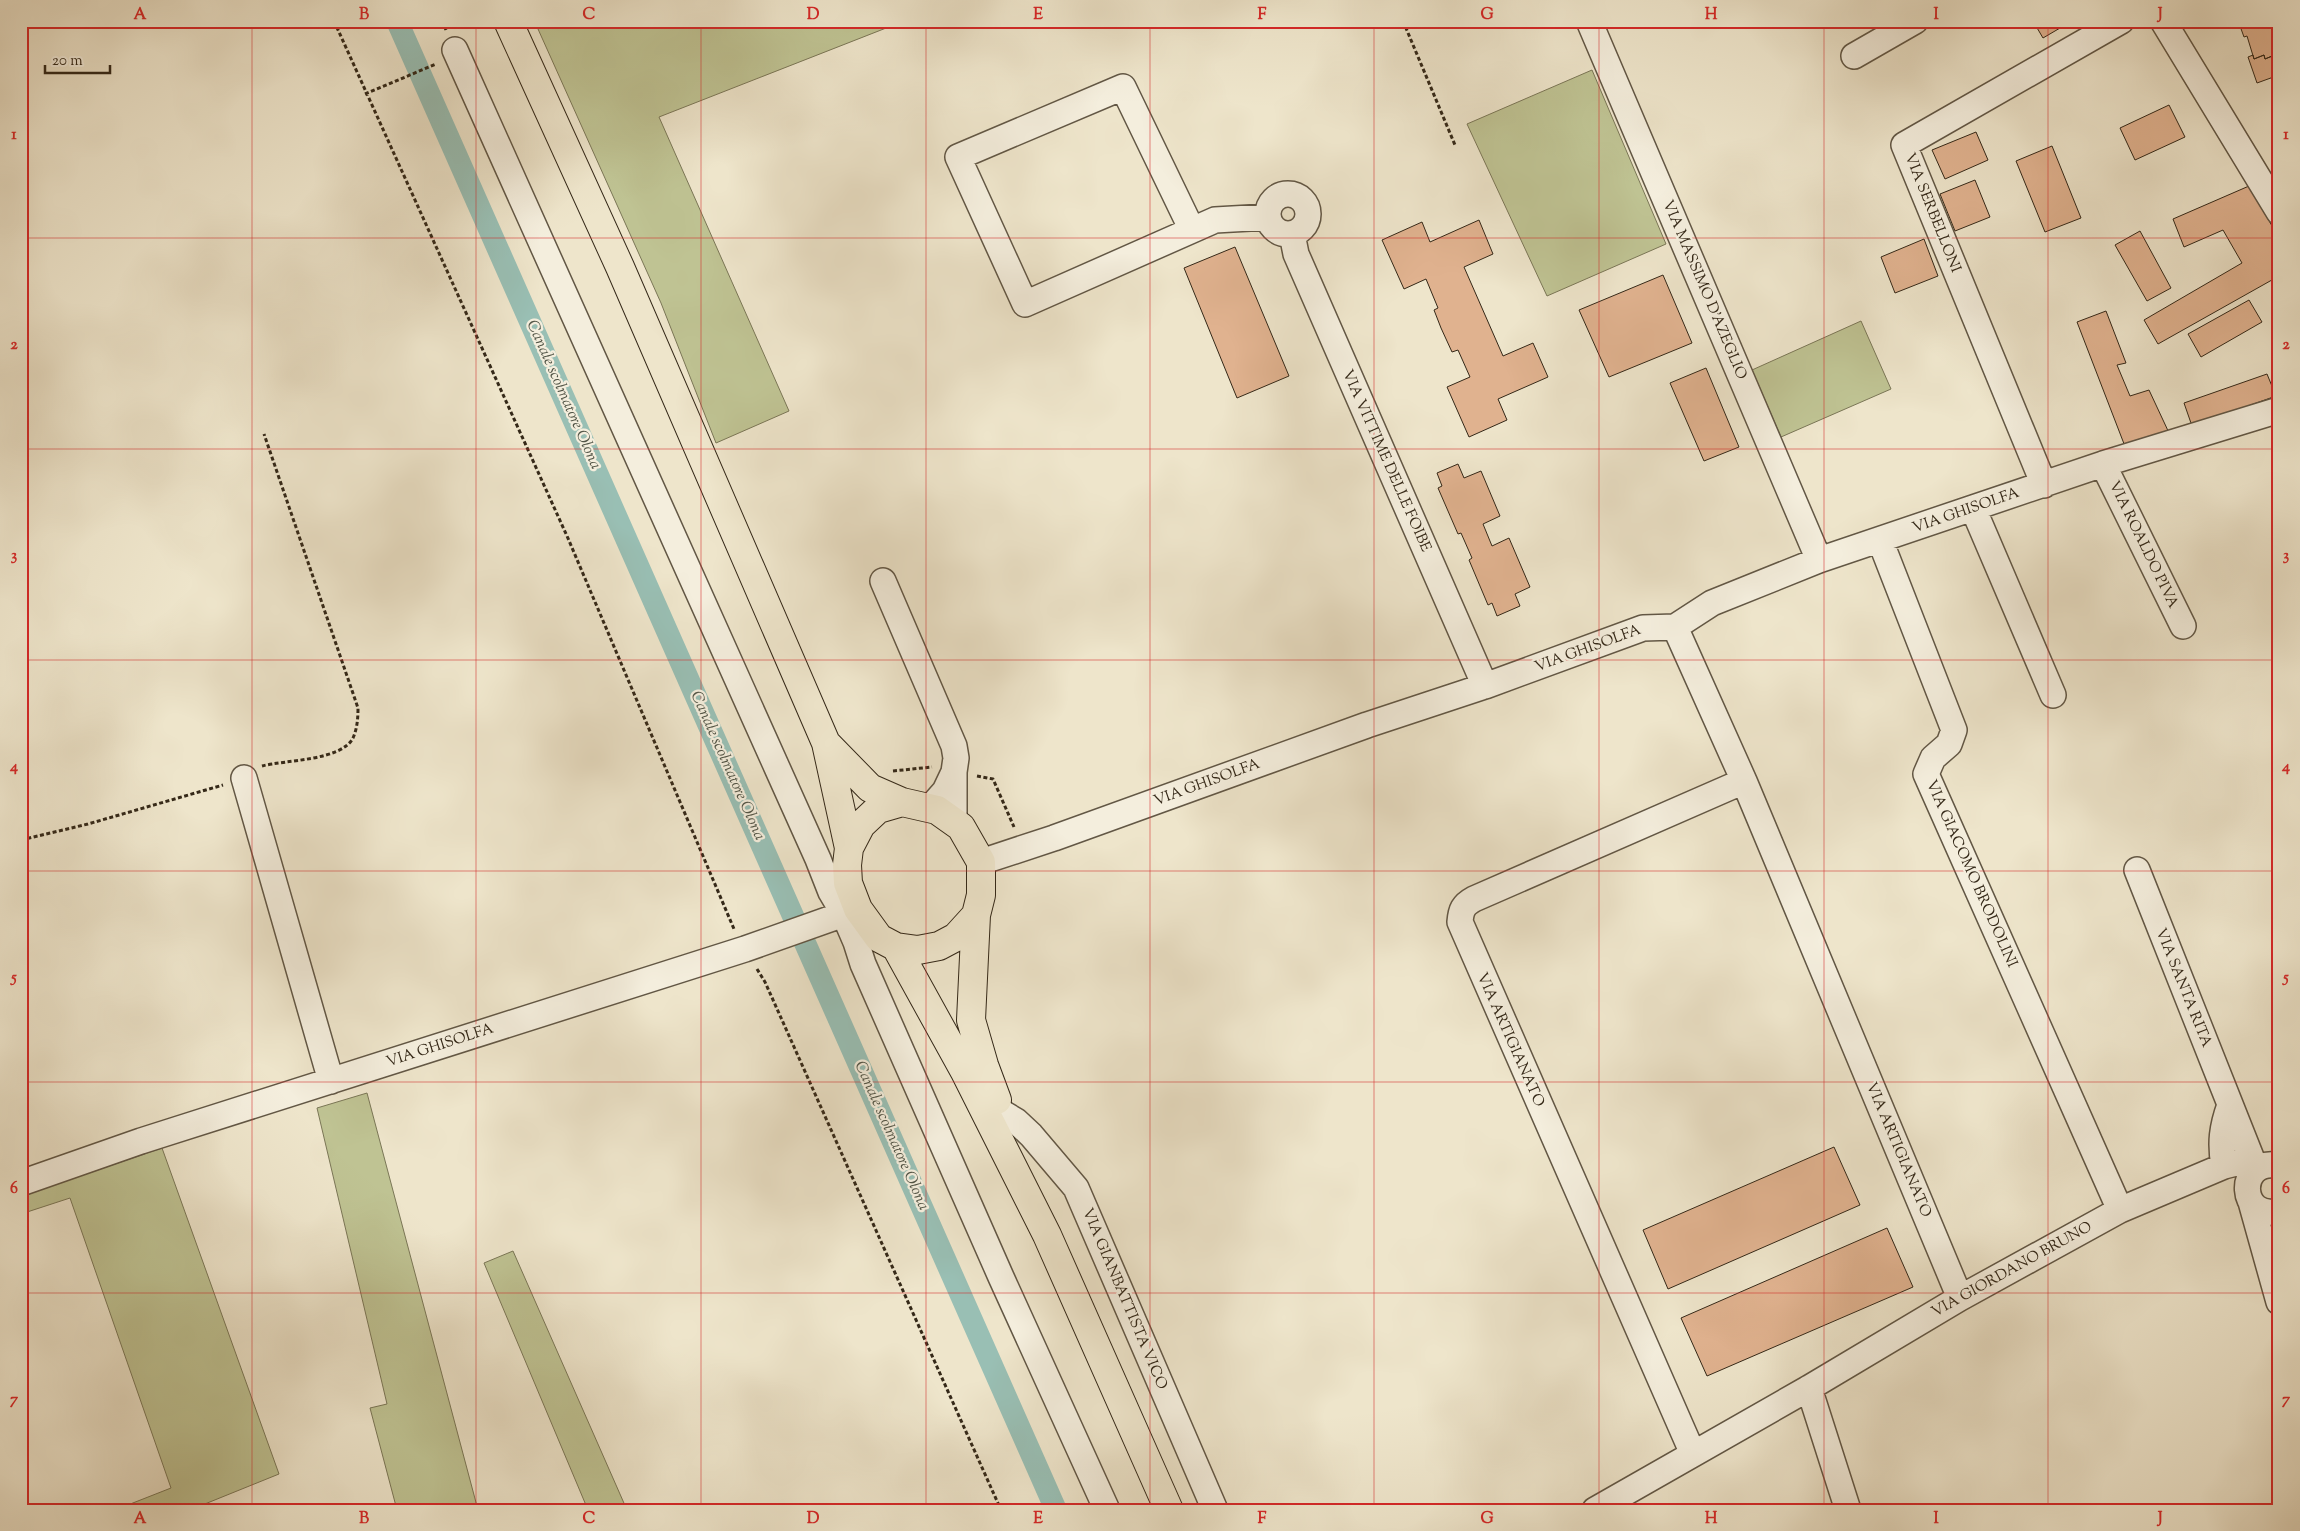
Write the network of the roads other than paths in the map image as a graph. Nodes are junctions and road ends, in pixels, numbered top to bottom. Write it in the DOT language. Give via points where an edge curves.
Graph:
graph roads {
  1 [pos="508,21"];
  2 [pos="1589,21"];
  3 [pos="1915,21"];
  4 [pos="2121,21"];
  5 [pos="2163,21"];
  6 [pos="446,56"];
  7 [pos="1854,56"];
  8 [pos="2279,212"];
  9 [pos="1268,216"];
  10 [pos="1192,230"];
  11 [pos="1292,234"];
  12 [pos="2279,410"];
  13 [pos="2103,464"];
  14 [pos="2044,485"];
  15 [pos="1974,508"];
  16 [pos="1880,540"];
  17 [pos="1819,560"];
  18 [pos="883,580"];
  19 [pos="2183,626"];
  20 [pos="1675,628"];
  21 [pos="1485,686"];
  22 [pos="2053,695"];
  23 [pos="826,743"];
  24 [pos="954,772"];
  25 [pos="244,778"];
  26 [pos="1744,781"];
  27 [pos="902,802"];
  28 [pos="930,808"];
  29 [pos="954,822"];
  30 [pos="848,848"];
  31 [pos="981,862"];
  32 [pos="2137,870"];
  33 [pos="844,914"];
  34 [pos="976,915"];
  35 [pos="896,947"];
  36 [pos="331,1081"];
  37 [pos="2230,1105"];
  38 [pos="1001,1112"];
  39 [pos="2269,1164"];
  40 [pos="2224,1166"];
  41 [pos="21,1183"];
  42 [pos="2249,1197"];
  43 [pos="2120,1210"];
  44 [pos="2277,1211"];
  45 [pos="1047,1235"];
  46 [pos="2268,1269"];
  47 [pos="1960,1298"];
  48 [pos="2279,1302"];
  49 [pos="1808,1388"];
  50 [pos="1693,1454"];
  51 [pos="1107,1510"];
  52 [pos="1169,1510"];
  53 [pos="1215,1510"];
  54 [pos="1595,1510"];
  55 [pos="1848,1510"];
  1 -- 23 [label="main road" via="620,266"];
  2 -- 17 [label="street, VIA MASSIMO D'AZEGLIO"];
  3 -- 7 [label="street"];
  4 -- 14 [label="street, VIA SERBELLONI" via="1904,145"];
  5 -- 8 [label="street"];
  6 -- 33 [label="street" via="831,892"];
  9 -- 10 [label="street" via="1215,220"];
  9 -- 11 [label="street" via="1279,232"];
  9 -- 11 [label="street" via="1274,198 1286,193 1299,197 1304,201 1308,214 1304,227"];
  10 -- 10 [label="street" via="1025,304 958,157 1122,87"];
  11 -- 21 [label="street, VIA VITTIME DELLE FOIBE" via="1296,254"];
  12 -- 13 [label="street, VIA GHISOLFA"];
  13 -- 14 [label="street, VIA GHISOLFA"];
  13 -- 19 [label="street, VIA ROALDO PIVA"];
  14 -- 15 [label="street, VIA GHISOLFA"];
  15 -- 16 [label="street, VIA GHISOLFA"];
  15 -- 22 [label="street"];
  16 -- 17 [label="street, VIA GHISOLFA"];
  16 -- 43 [label="street, VIA GIACOMO BRODOLINI" via="1954,730 1949,744 1933,758 1926,774"];
  17 -- 20 [label="street, VIA GHISOLFA" via="1712,603"];
  18 -- 24 [label="street" via="954,746"];
  20 -- 21 [label="street, VIA GHISOLFA" via="1643,628"];
  20 -- 26 [label="street, VIA ARTIGIANATO"];
  21 -- 31 [label="street, VIA GHISOLFA"];
  23 -- 27 [label="main road" via="870,788"];
  23 -- 30 [label="main road"];
  24 -- 28 [label="street" via="945,791"];
  24 -- 29 [label="street"];
  25 -- 36 [label="street"];
  26 -- 47 [label="street, VIA ARTIGIANATO"];
  26 -- 50 [label="street, VIA ARTIGIANATO" via="1474,898 1465,904 1460,922"];
  27 -- 28 [label="main road"];
  27 -- 30 [label="main road" via="878,809 861,826"];
  28 -- 29 [label="main road"];
  29 -- 31 [label="main road"];
  30 -- 33 [label="main road"];
  31 -- 34 [label="main road"];
  32 -- 37 [label="street, VIA SANTA RITA"];
  33 -- 35 [label="main road"];
  33 -- 36 [label="street, VIA GHISOLFA" via="745,949"];
  33 -- 51 [label="street" via="1001,1277"];
  34 -- 35 [label="main road" via="956,937 939,946 918,950"];
  34 -- 38 [label="main road" via="971,1020"];
  35 -- 45 [label="main road" via="966,1072"];
  36 -- 41 [label="street, VIA GHISOLFA"];
  37 -- 39 [label="street, VIA SANTA RITA"];
  37 -- 40 [label="street" via="2222,1127"];
  38 -- 45 [label="main road"];
  38 -- 53 [label="street, VIA GIANBATTISTA VICO" via="1031,1135 1076,1188"];
  39 -- 40 [label="street, VIA GIORDANO BRUNO" via="2244,1160"];
  39 -- 42 [label="street" via="2255,1170 2250,1177"];
  40 -- 42 [label="street" via="2235,1174"];
  40 -- 43 [label="street, VIA GIORDANO BRUNO"];
  42 -- 44 [label="street" via="2264,1212"];
  42 -- 46 [label="street"];
  43 -- 47 [label="street, VIA GIORDANO BRUNO"];
  44 -- 46 [label="street" via="2269,1236"];
  45 -- 52 [label="main road"];
  46 -- 48 [label="street"];
  47 -- 49 [label="street, VIA GIORDANO BRUNO"];
  49 -- 50 [label="street"];
  49 -- 55 [label="street"];
  50 -- 54 [label="street"];
}
